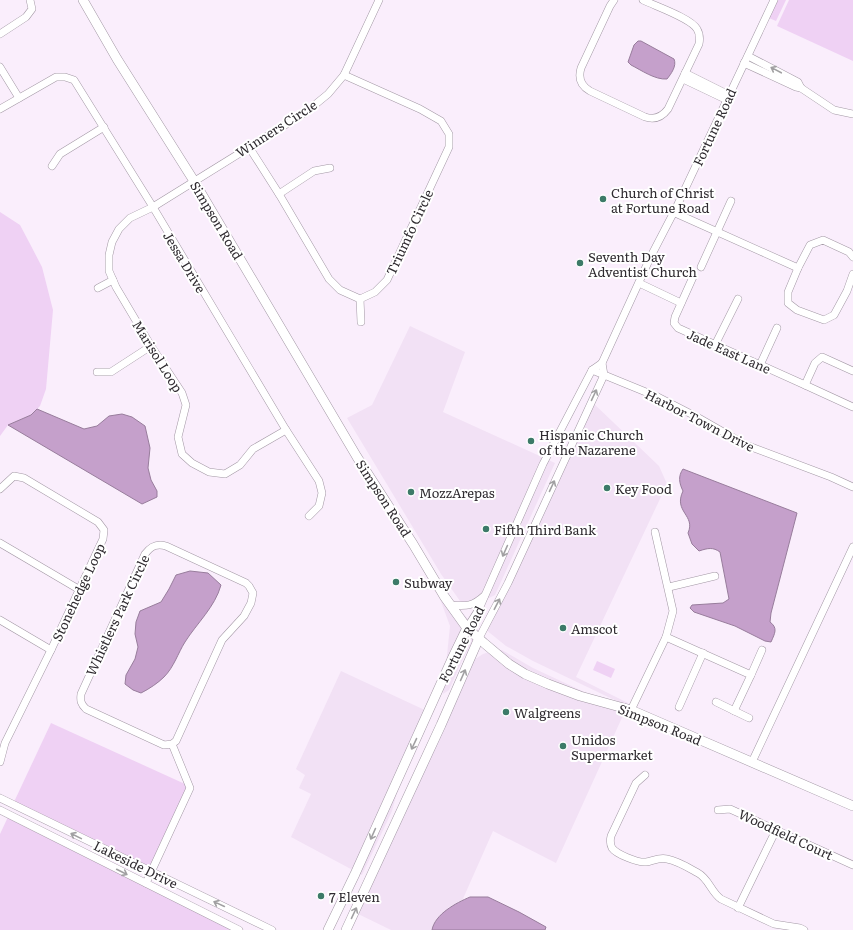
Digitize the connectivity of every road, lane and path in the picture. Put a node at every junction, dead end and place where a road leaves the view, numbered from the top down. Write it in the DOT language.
graph roads {
  1 [pos="30,0"];
  2 [pos="83,0"];
  3 [pos="379,0"];
  4 [pos="614,0"];
  5 [pos="643,0"];
  6 [pos="774,0"];
  7 [pos="0,34"];
  8 [pos="748,56"];
  9 [pos="744,63"];
  10 [pos="0,67"];
  11 [pos="344,75"];
  12 [pos="684,76"];
  13 [pos="801,88"];
  14 [pos="728,97"];
  15 [pos="19,98"];
  16 [pos="0,109"];
  17 [pos="853,114"];
  18 [pos="104,127"];
  19 [pos="248,147"];
  20 [pos="52,166"];
  21 [pos="330,168"];
  22 [pos="194,181"];
  23 [pos="278,194"];
  24 [pos="731,201"];
  25 [pos="153,207"];
  26 [pos="673,212"];
  27 [pos="717,232"];
  28 [pos="853,257"];
  29 [pos="701,267"];
  30 [pos="798,268"];
  31 [pos="853,274"];
  32 [pos="693,277"];
  33 [pos="113,280"];
  34 [pos="638,283"];
  35 [pos="98,288"];
  36 [pos="850,293"];
  37 [pos="360,299"];
  38 [pos="738,299"];
  39 [pos="682,303"];
  40 [pos="361,322"];
  41 [pos="777,328"];
  42 [pos="716,345"];
  43 [pos="152,346"];
  44 [pos="602,363"];
  45 [pos="760,365"];
  46 [pos="592,370"];
  47 [pos="853,371"];
  48 [pos="96,372"];
  49 [pos="604,375"];
  50 [pos="805,385"];
  51 [pos="853,407"];
  52 [pos="286,430"];
  53 [pos="853,487"];
  54 [pos="0,489"];
  55 [pos="309,516"];
  56 [pos="655,532"];
  57 [pos="0,543"];
  58 [pos="853,547"];
  59 [pos="715,576"];
  60 [pos="669,587"];
  61 [pos="80,590"];
  62 [pos="485,595"];
  63 [pos="450,605"];
  64 [pos="0,620"];
  65 [pos="467,628"];
  66 [pos="666,637"];
  67 [pos="479,638"];
  68 [pos="51,650"];
  69 [pos="762,650"];
  70 [pos="703,653"];
  71 [pos="751,675"];
  72 [pos="716,702"];
  73 [pos="679,707"];
  74 [pos="631,710"];
  75 [pos="734,711"];
  76 [pos="749,718"];
  77 [pos="2,744"];
  78 [pos="172,744"];
  79 [pos="0,762"];
  80 [pos="752,762"];
  81 [pos="645,775"];
  82 [pos="0,798"];
  83 [pos="853,806"];
  84 [pos="0,810"];
  85 [pos="718,810"];
  86 [pos="776,830"];
  87 [pos="853,865"];
  88 [pos="152,872"];
  89 [pos="146,884"];
  90 [pos="738,908"];
  91 [pos="239,930"];
  92 [pos="272,930"];
  93 [pos="328,930"];
  94 [pos="346,930"];
  95 [pos="804,930"];
  1 -- 7 [label="street"];
  2 -- 22 [label="main road, Simpson Road"];
  3 -- 11 [label="street, Winners Circle"];
  4 -- 12 [label="street"];
  5 -- 12 [label="street"];
  6 -- 8 [label="street, Fortune Road"];
  8 -- 9 [label="street, Fortune Road"];
  13 -- 8 [label="street, one-way"];
  9 -- 13 [label="street"];
  9 -- 14 [label="street, Fortune Road"];
  10 -- 15 [label="street"];
  11 -- 19 [label="street, Winners Circle"];
  11 -- 37 [label="street, Triumfo Circle"];
  12 -- 14 [label="street"];
  13 -- 17 [label="street"];
  14 -- 26 [label="street, Fortune Road"];
  15 -- 16 [label="street, Jessa Drive"];
  15 -- 18 [label="street, Jessa Drive"];
  18 -- 20 [label="street"];
  18 -- 25 [label="street, Jessa Drive"];
  19 -- 22 [label="street, Winners Circle"];
  19 -- 23 [label="street"];
  21 -- 23 [label="street"];
  22 -- 25 [label="street, Marisol Loop"];
  22 -- 63 [label="main road, Simpson Road"];
  23 -- 37 [label="street"];
  24 -- 27 [label="street"];
  25 -- 33 [label="street, Marisol Loop"];
  25 -- 52 [label="street, Jessa Drive"];
  26 -- 27 [label="street"];
  26 -- 34 [label="street, Fortune Road"];
  27 -- 29 [label="street"];
  27 -- 30 [label="street"];
  28 -- 30 [label="street"];
  30 -- 36 [label="street"];
  31 -- 36 [label="street"];
  32 -- 39 [label="street, Jade East Lane"];
  33 -- 35 [label="street"];
  33 -- 43 [label="street, Marisol Loop"];
  34 -- 39 [label="street"];
  34 -- 44 [label="street, Fortune Road"];
  37 -- 40 [label="street"];
  38 -- 42 [label="street"];
  39 -- 42 [label="street, Jade East Lane"];
  41 -- 45 [label="street"];
  42 -- 45 [label="street, Jade East Lane"];
  43 -- 48 [label="street"];
  43 -- 52 [label="street, Marisol Loop"];
  44 -- 46 [label="street, Fortune Road"];
  44 -- 49 [label="street"];
  45 -- 50 [label="street, Jade East Lane"];
  46 -- 49 [label="street, Harbor Town Drive"];
  46 -- 62 [label="street, Fortune Road, one-way"];
  47 -- 50 [label="street"];
  49 -- 53 [label="street, Harbor Town Drive"];
  67 -- 49 [label="street, Fortune Road, one-way"];
  50 -- 51 [label="street, Jade East Lane"];
  52 -- 55 [label="street, Jessa Drive"];
  54 -- 61 [label="street, Stonehedge Loop"];
  56 -- 60 [label="street"];
  57 -- 61 [label="street"];
  58 -- 80 [label="street"];
  59 -- 60 [label="street"];
  60 -- 66 [label="street"];
  61 -- 68 [label="street, Stonehedge Loop"];
  62 -- 63 [label="street"];
  62 -- 65 [label="street, Fortune Road"];
  63 -- 65 [label="main road, Simpson Road"];
  64 -- 68 [label="street"];
  65 -- 67 [label="main road, Simpson Road"];
  65 -- 93 [label="main road, Fortune Road, one-way"];
  66 -- 70 [label="street"];
  66 -- 74 [label="street"];
  67 -- 74 [label="main road, Simpson Road"];
  94 -- 67 [label="main road, Fortune Road, one-way"];
  68 -- 77 [label="street, Stonehedge Loop"];
  69 -- 71 [label="street"];
  70 -- 71 [label="street"];
  70 -- 73 [label="street"];
  71 -- 75 [label="street"];
  72 -- 75 [label="street"];
  74 -- 80 [label="main road, Simpson Road"];
  75 -- 76 [label="street"];
  77 -- 79 [label="street, Stonehedge Loop"];
  78 -- 78 [label="street, Whistlers Park Circle"];
  78 -- 88 [label="street"];
  80 -- 83 [label="main road, Simpson Road"];
  81 -- 90 [label="street"];
  88 -- 82 [label="street, Lakeside Drive, one-way"];
  84 -- 89 [label="street, Lakeside Drive, one-way"];
  85 -- 86 [label="street, Woodfield Court"];
  86 -- 87 [label="street, Woodfield Court"];
  86 -- 90 [label="street"];
  88 -- 89 [label="street"];
  92 -- 88 [label="street, Lakeside Drive, one-way"];
  89 -- 91 [label="street, Lakeside Drive"];
  90 -- 95 [label="street"];
}
